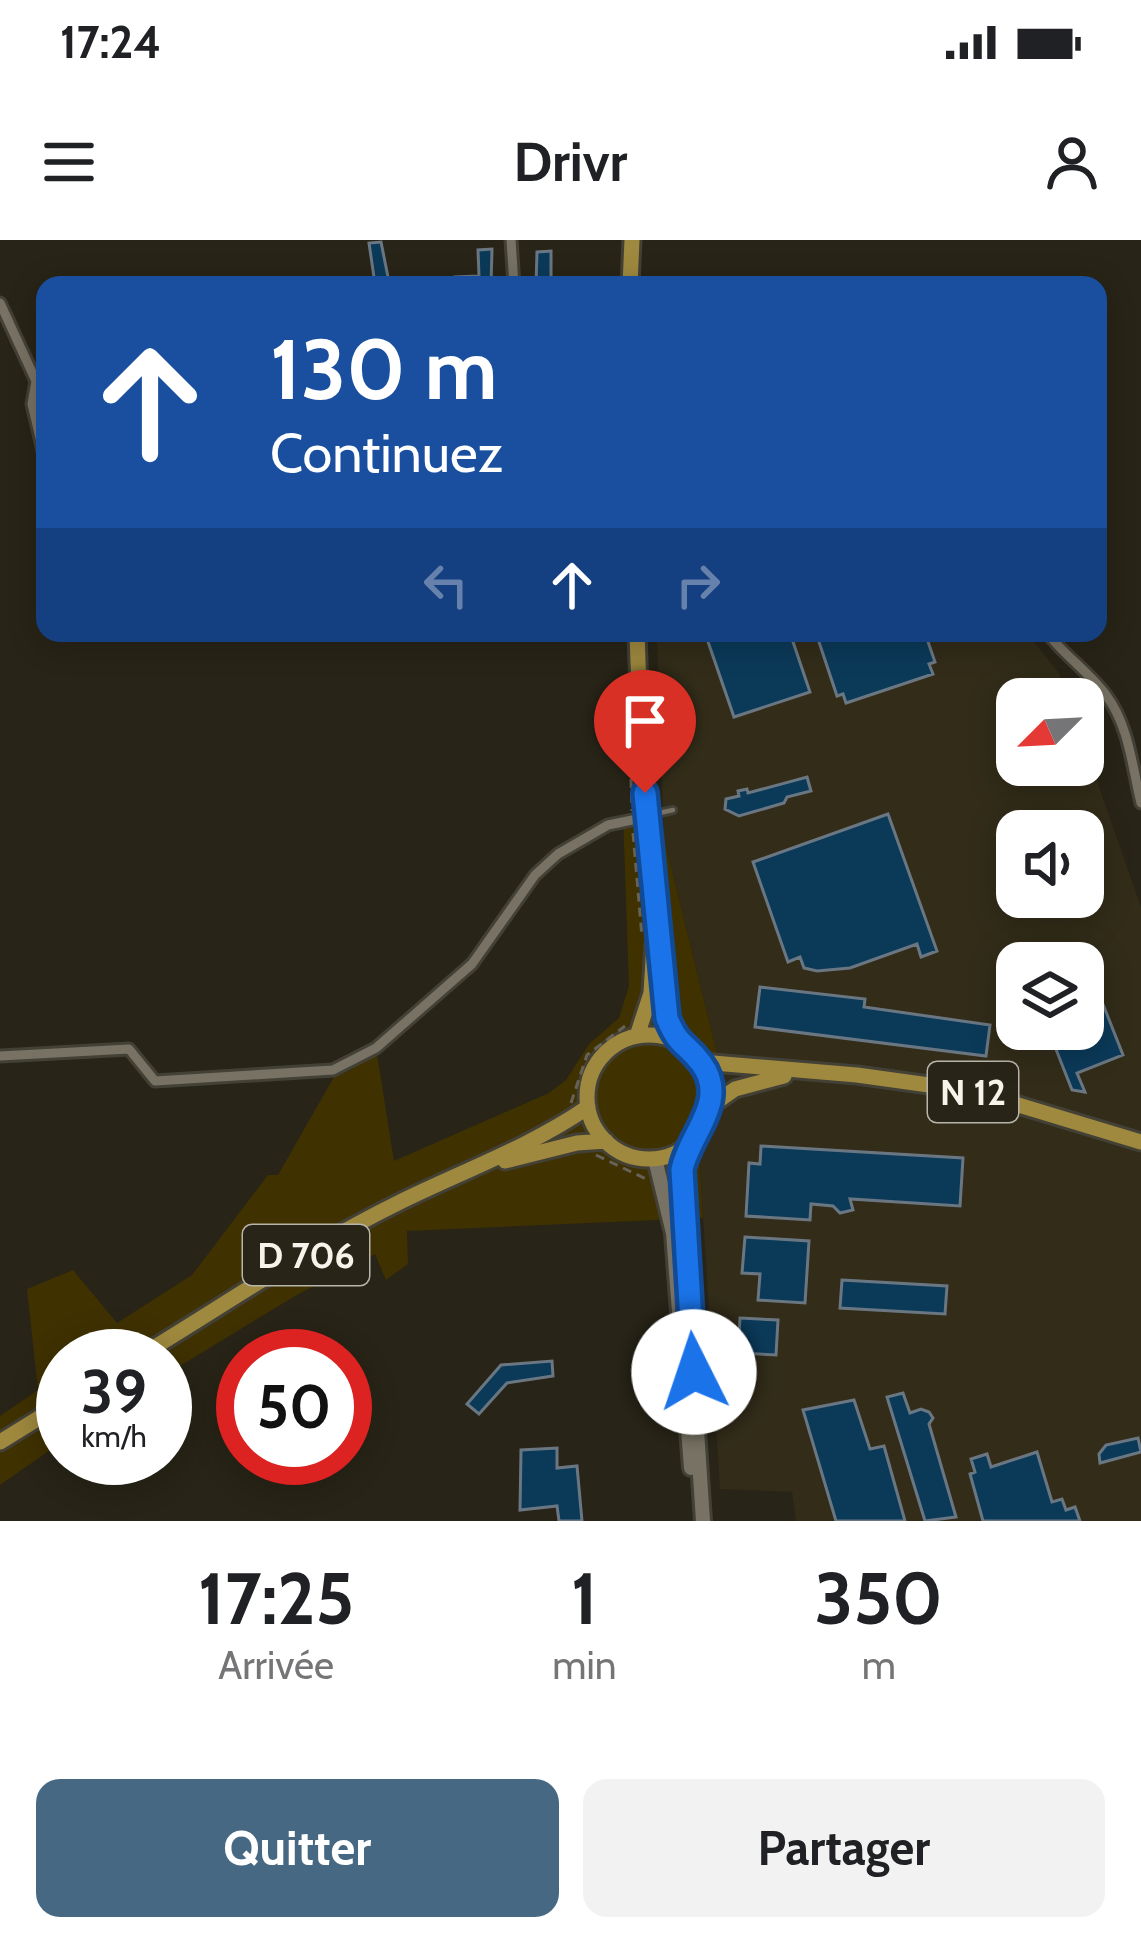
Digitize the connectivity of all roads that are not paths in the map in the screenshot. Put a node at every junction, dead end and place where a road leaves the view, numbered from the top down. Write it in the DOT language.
graph roads {
  1 [pos="512,240"];
  2 [pos="632,240"];
  3 [pos="514,276"];
  4 [pos="630,276"];
  5 [pos="0,303"];
  6 [pos="36,371"];
  7 [pos="637,642"];
  8 [pos="1054,642"];
  9 [pos="1141,729"];
  10 [pos="1126,734"];
  11 [pos="1141,803"];
  12 [pos="673,810"];
  13 [pos="640,819"];
  14 [pos="653,875"];
  15 [pos="633,1029"];
  16 [pos="676,1041"];
  17 [pos="0,1056"];
  18 [pos="700,1062"];
  19 [pos="799,1072"];
  20 [pos="710,1106"];
  21 [pos="588,1107"];
  22 [pos="606,1142"];
  23 [pos="1141,1142"];
  24 [pos="686,1147"];
  25 [pos="655,1159"];
  26 [pos="479,1167"];
  27 [pos="185,1329"];
  28 [pos="36,1420"];
  29 [pos="0,1442"];
  30 [pos="699,1521"];
  1 -- 3 [label="street"];
  2 -- 4 [label="main road"];
  5 -- 6 [label="street"];
  7 -- 13 [label="main road"];
  8 -- 10 [label="street"];
  9 -- 10 [label="street"];
  10 -- 11 [label="street"];
  12 -- 13 [label="lane"];
  13 -- 14 [label="main road"];
  13 -- 17 [label="street"];
  14 -- 15 [label="main road"];
  14 -- 16 [label="main road"];
  15 -- 16 [label="main road"];
  15 -- 21 [label="main road"];
  16 -- 18 [label="main road"];
  18 -- 19 [label="main road, N 12"];
  18 -- 20 [label="main road"];
  19 -- 20 [label="main road, N 12"];
  19 -- 23 [label="main road, N 12"];
  20 -- 24 [label="main road"];
  21 -- 22 [label="main road"];
  21 -- 26 [label="main road, D 706"];
  22 -- 25 [label="main road"];
  22 -- 26 [label="main road, D 706"];
  24 -- 25 [label="main road"];
  24 -- 30 [label="main road"];
  25 -- 30 [label="main road"];
  26 -- 27 [label="main road, D 706"];
  28 -- 29 [label="main road"];
}
